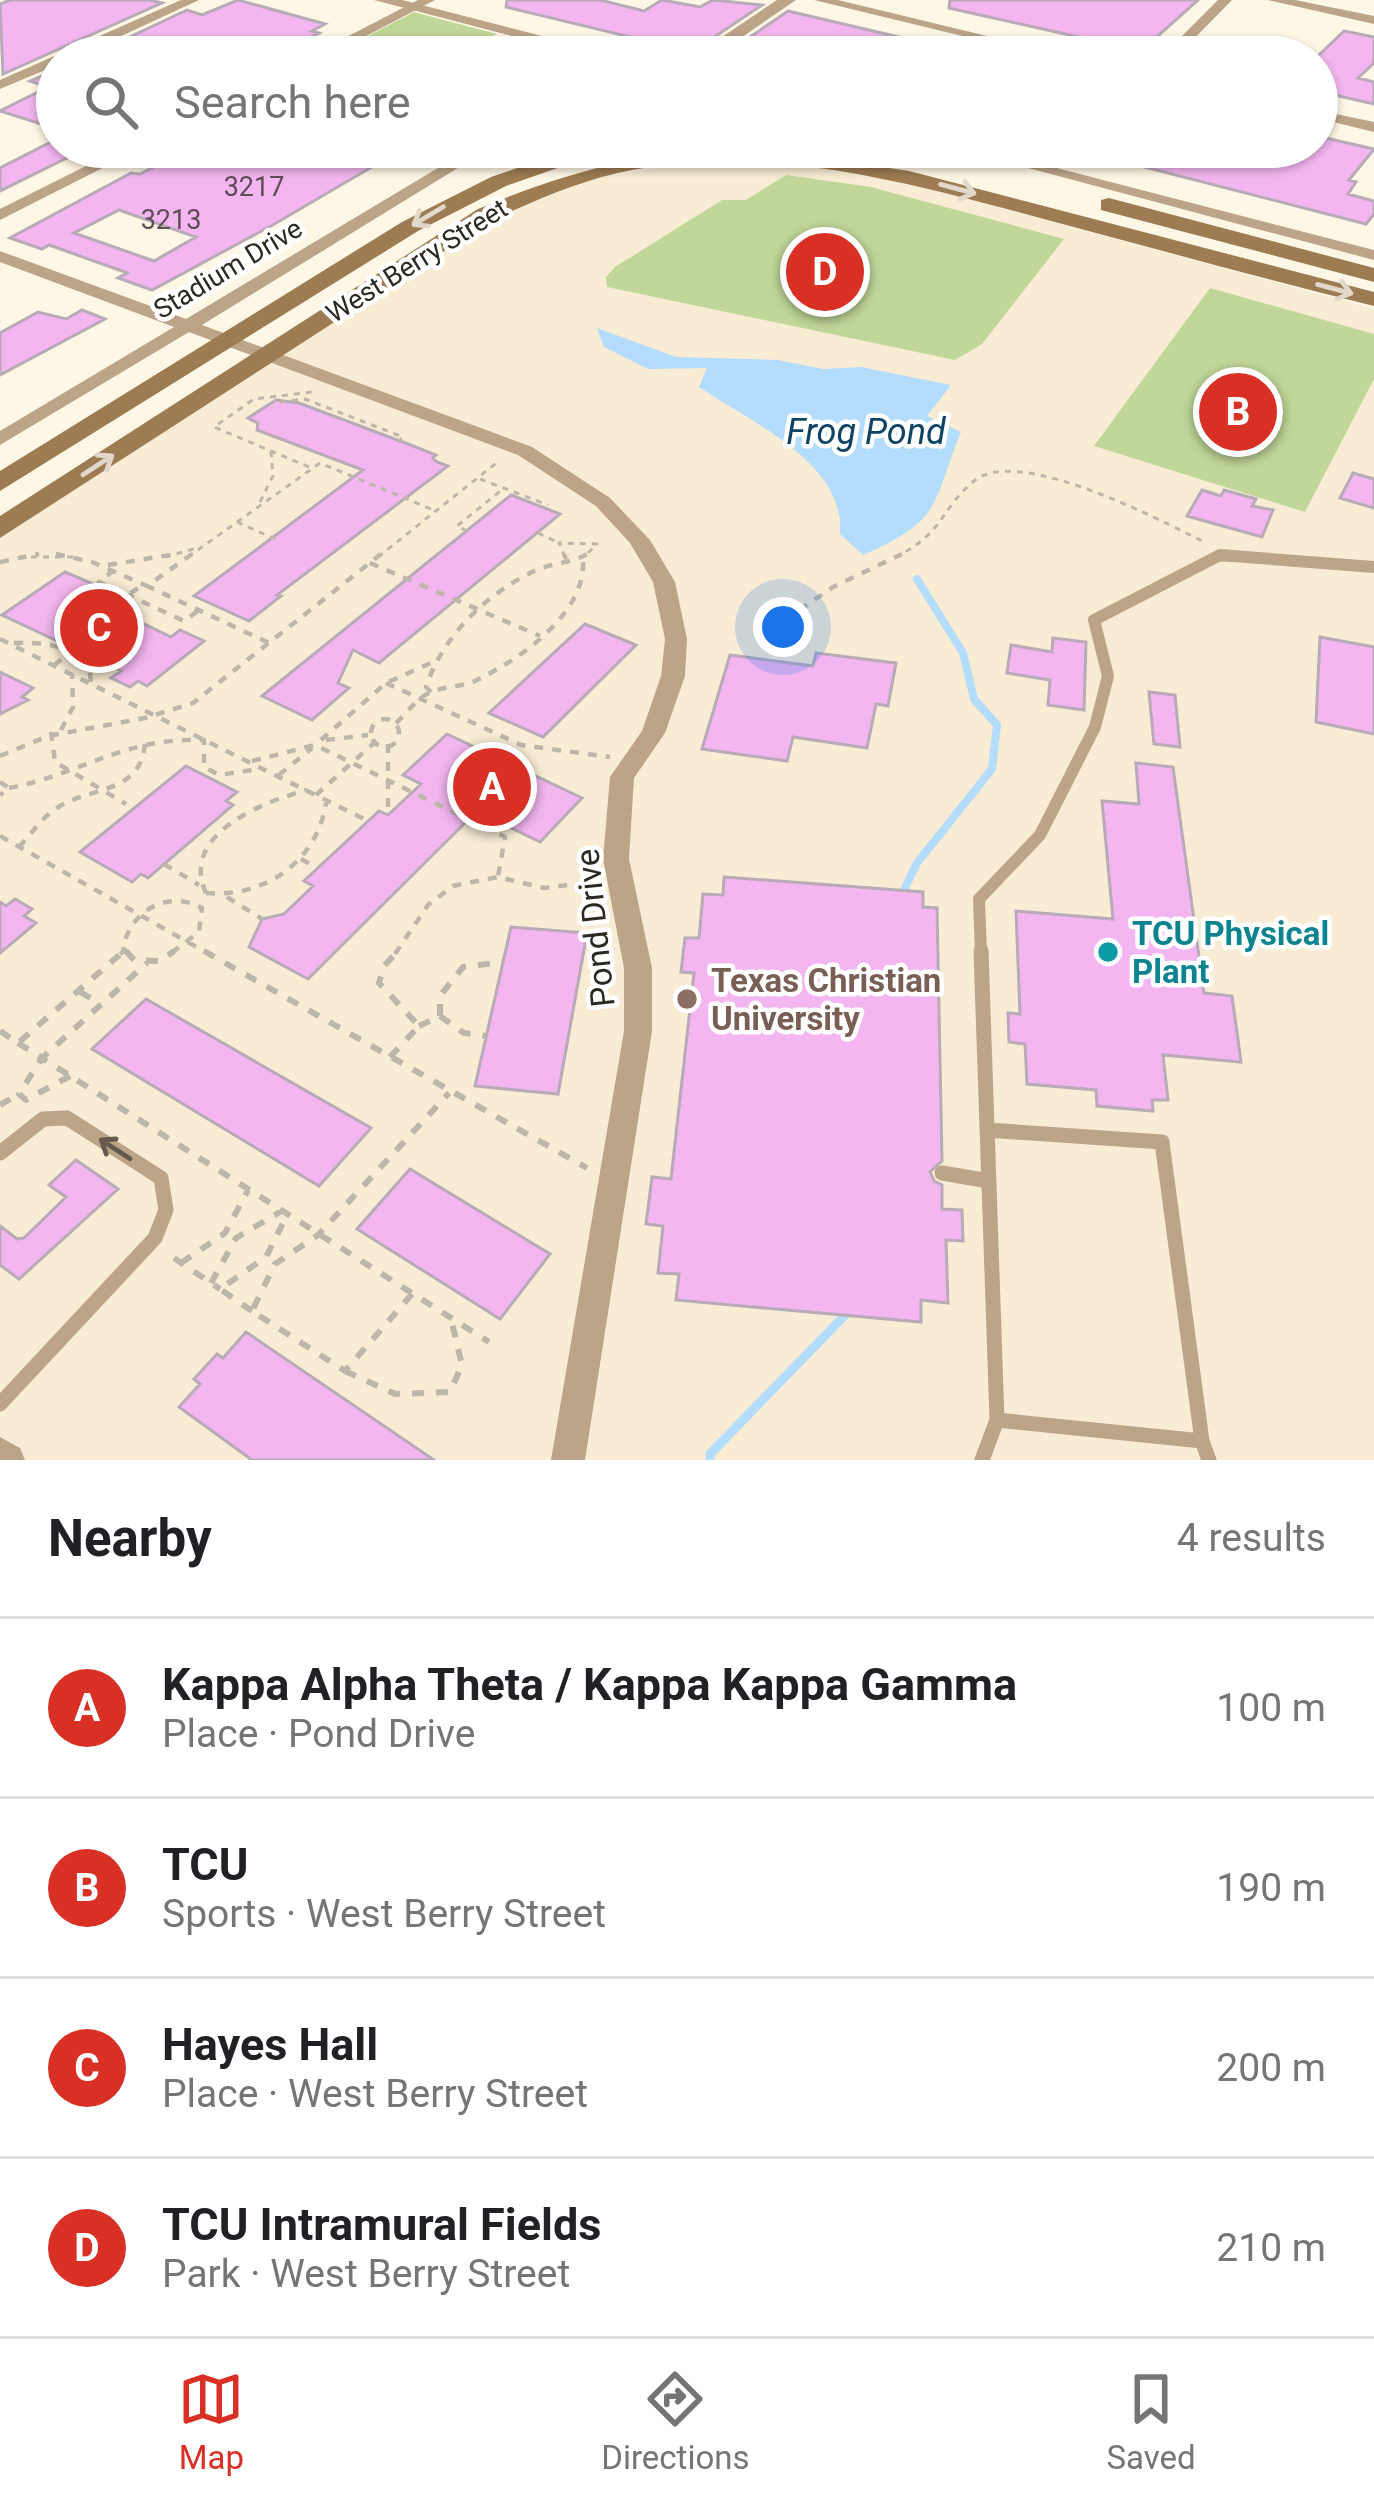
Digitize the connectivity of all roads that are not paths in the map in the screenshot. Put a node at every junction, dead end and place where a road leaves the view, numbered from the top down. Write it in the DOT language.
graph roads {
  1 [pos="192,0"];
  2 [pos="382,0"];
  3 [pos="788,0"];
  4 [pos="821,0"];
  5 [pos="1225,0"];
  6 [pos="1275,0"];
  7 [pos="422,3"];
  8 [pos="1374,20"];
  9 [pos="111,36"];
  10 [pos="357,36"];
  11 [pos="539,36"];
  12 [pos="733,36"];
  13 [pos="976,36"];
  14 [pos="1189,36"];
  15 [pos="36,69"];
  16 [pos="0,86"];
  17 [pos="1338,119"];
  18 [pos="1374,127"];
  19 [pos="94,168"];
  20 [pos="449,168"];
  21 [pos="531,168"];
  22 [pos="609,168"];
  23 [pos="877,168"];
  24 [pos="963,168"];
  25 [pos="1039,168"];
  26 [pos="0,215"];
  27 [pos="1374,254"];
  28 [pos="0,256"];
  29 [pos="1374,274"];
  30 [pos="1374,299"];
  31 [pos="188,326"];
  32 [pos="223,340"];
  33 [pos="266,355"];
  34 [pos="0,439"];
  35 [pos="0,483"];
  36 [pos="0,530"];
  37 [pos="1374,567"];
  38 [pos="987,1130"];
  39 [pos="0,1154"];
  40 [pos="942,1173"];
  41 [pos="989,1181"];
  42 [pos="0,1404"];
  43 [pos="997,1420"];
  44 [pos="1202,1441"];
  45 [pos="0,1454"];
  46 [pos="8,1460"];
  47 [pos="568,1460"];
  48 [pos="982,1460"];
  49 [pos="1209,1460"];
  1 -- 9 [label="street"];
  2 -- 7 [label="street"];
  3 -- 12 [label="street"];
  4 -- 13 [label="street"];
  5 -- 14 [label="street"];
  6 -- 8 [label="street"];
  7 -- 10 [label="street"];
  7 -- 11 [label="street"];
  15 -- 16 [label="street"];
  17 -- 18 [label="street"];
  19 -- 26 [label="street"];
  20 -- 31 [label="street, Stadium Drive"];
  21 -- 32 [label="main road, West Berry Street, one-way"];
  22 -- 33 [label="main road, West Berry Street"];
  23 -- 30 [label="main road, West Berry Street, one-way"];
  24 -- 29 [label="main road"];
  25 -- 27 [label="street"];
  28 -- 31 [label="street, Pond Drive"];
  31 -- 32 [label="street, Pond Drive"];
  31 -- 34 [label="street, Stadium Drive"];
  32 -- 33 [label="street, Pond Drive"];
  32 -- 35 [label="main road, West Berry Street"];
  36 -- 33 [label="main road, West Berry Street, one-way"];
  33 -- 47 [label="street, Pond Drive"];
  37 -- 38 [label="lane"];
  38 -- 41 [label="lane"];
  38 -- 44 [label="lane"];
  42 -- 39 [label="lane, one-way"];
  40 -- 41 [label="lane"];
  41 -- 43 [label="lane"];
  43 -- 44 [label="lane"];
  43 -- 48 [label="lane"];
  44 -- 49 [label="lane"];
  45 -- 46 [label="street"];
}
